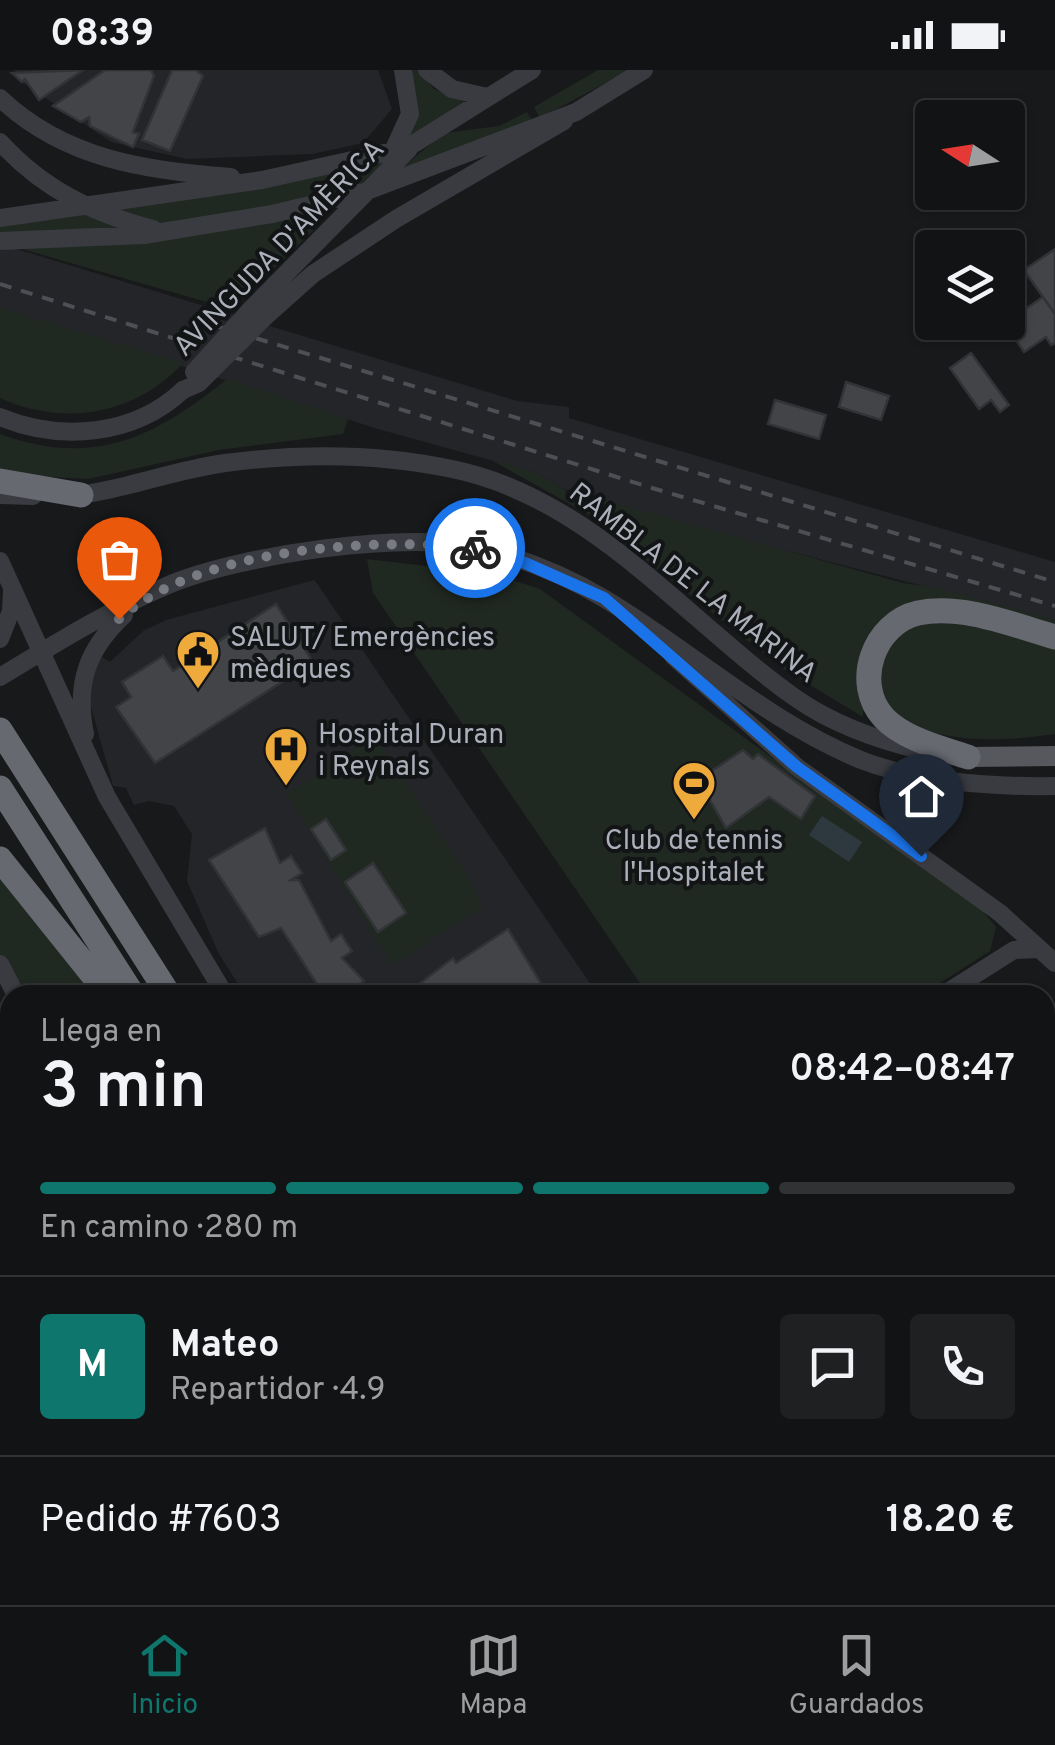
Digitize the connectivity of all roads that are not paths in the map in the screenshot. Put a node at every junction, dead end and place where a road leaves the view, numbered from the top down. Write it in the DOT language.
graph roads {
  1 [pos="403,70"];
  2 [pos="427,70"];
  3 [pos="532,70"];
  4 [pos="644,70"];
  5 [pos="488,97"];
  6 [pos="0,98"];
  7 [pos="576,112"];
  8 [pos="0,142"];
  9 [pos="415,144"];
  10 [pos="392,151"];
  11 [pos="262,180"];
  12 [pos="364,192"];
  13 [pos="320,202"];
  14 [pos="82,206"];
  15 [pos="0,218"];
  16 [pos="332,226"];
  17 [pos="172,231"];
  18 [pos="0,241"];
  19 [pos="259,312"];
  20 [pos="0,416"];
  21 [pos="0,480"];
  22 [pos="0,495"];
  23 [pos="81,495"];
  24 [pos="0,561"];
  25 [pos="12,590"];
  26 [pos="604,598"];
  27 [pos="139,601"];
  28 [pos="1055,637"];
  29 [pos="0,639"];
  30 [pos="42,652"];
  31 [pos="0,677"];
  32 [pos="0,730"];
  33 [pos="1055,756"];
  34 [pos="968,757"];
  35 [pos="92,764"];
  36 [pos="1055,786"];
  37 [pos="0,788"];
  38 [pos="0,858"];
  39 [pos="70,898"];
  40 [pos="1000,913"];
  41 [pos="1038,949"];
  42 [pos="998,960"];
  43 [pos="1055,963"];
  44 [pos="102,985"];
  45 [pos="104,985"];
  46 [pos="127,985"];
  47 [pos="164,985"];
  48 [pos="219,985"];
  49 [pos="959,985"];
  1 -- 10 [label="street"];
  2 -- 5 [label="street"];
  3 -- 5 [label="street"];
  4 -- 7 [label="street"];
  5 -- 9 [label="street"];
  6 -- 11 [label="street"];
  7 -- 12 [label="street"];
  7 -- 19 [label="street, AVINGUDA D'AMÈRICA"];
  8 -- 14 [label="street"];
  9 -- 10 [label="street"];
  9 -- 12 [label="street, AVINGUDA D'AMÈRICA"];
  10 -- 11 [label="street"];
  11 -- 14 [label="street"];
  12 -- 13 [label="street"];
  12 -- 16 [label="street, AVINGUDA D'AMÈRICA"];
  13 -- 16 [label="street"];
  13 -- 17 [label="street"];
  14 -- 15 [label="street"];
  14 -- 17 [label="street"];
  16 -- 19 [label="street, AVINGUDA D'AMÈRICA"];
  17 -- 18 [label="street"];
  19 -- 20 [label="street, AVINGUDA D'AMÈRICA, bridge"];
  21 -- 23 [label="highway"];
  22 -- 23 [label="street, RAMBLA DE LA MARINA"];
  23 -- 34 [label="street, RAMBLA DE LA MARINA"];
  24 -- 25 [label="street"];
  25 -- 29 [label="street"];
  25 -- 30 [label="street"];
  26 -- 27 [label="street, RAMBLA DE LA MARINA"];
  26 -- 36 [label="street, RAMBLA DE LA MARINA"];
  26 -- 40 [label="street"];
  27 -- 30 [label="street, RAMBLA DE LA MARINA"];
  27 -- 35 [label="street"];
  28 -- 34 [label="highway"];
  30 -- 31 [label="street, RAMBLA DE LA MARINA"];
  30 -- 35 [label="street"];
  32 -- 47 [label="highway"];
  33 -- 34 [label="main road, RAMBLA DE LA MARINA"];
  35 -- 48 [label="street"];
  37 -- 39 [label="highway"];
  38 -- 44 [label="highway"];
  39 -- 45 [label="highway"];
  39 -- 46 [label="highway"];
  40 -- 41 [label="street"];
  40 -- 42 [label="street"];
  41 -- 42 [label="street"];
  41 -- 43 [label="street"];
  42 -- 49 [label="street"];
}
